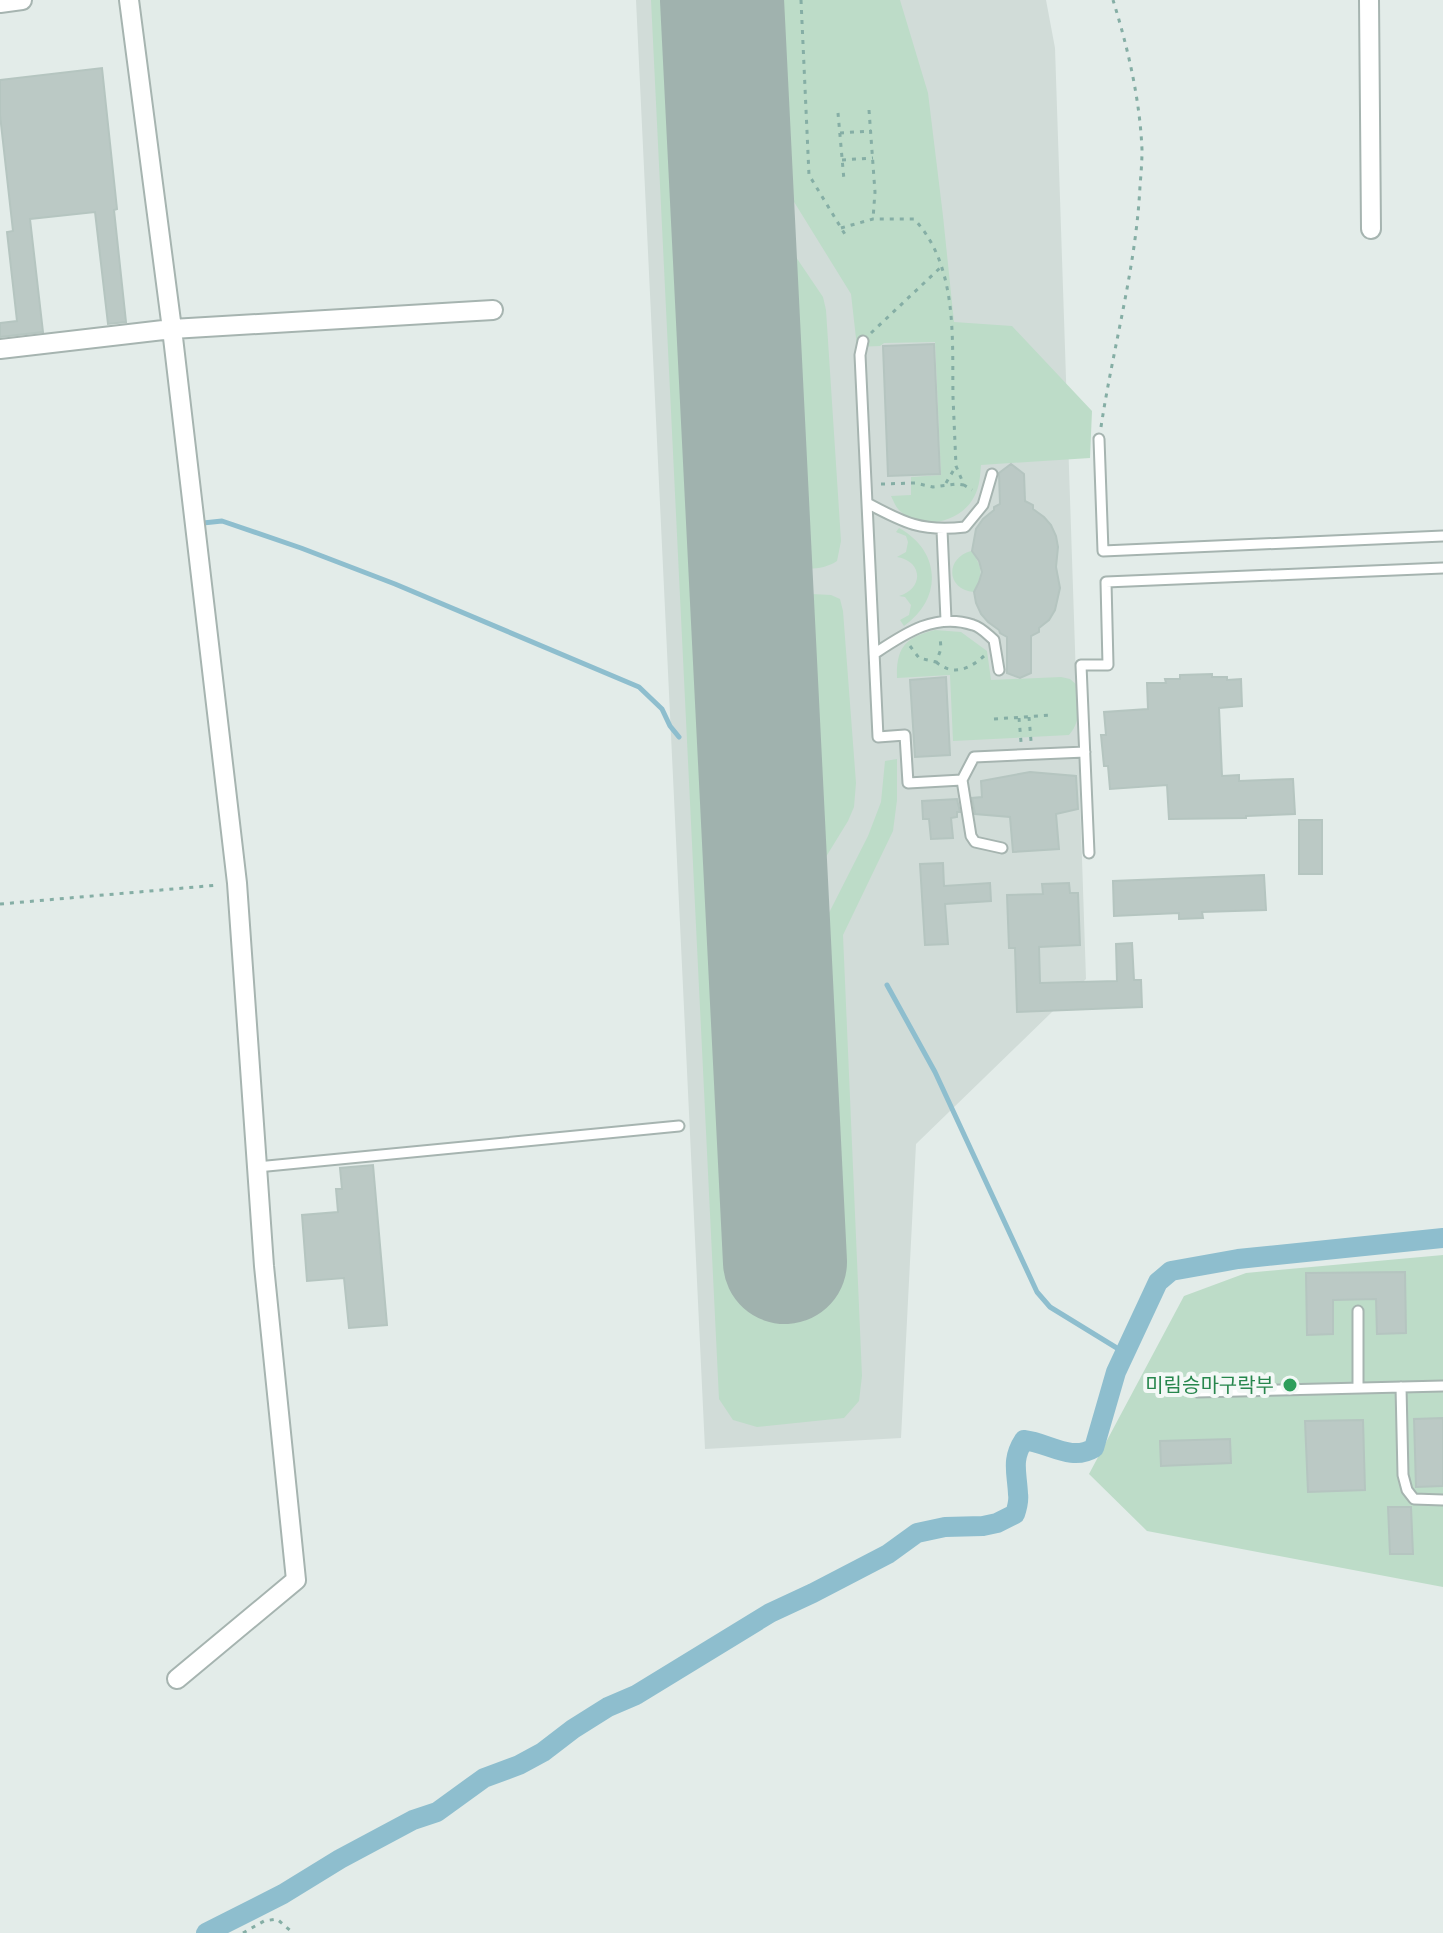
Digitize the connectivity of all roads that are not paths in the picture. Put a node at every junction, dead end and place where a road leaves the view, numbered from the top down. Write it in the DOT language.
graph roads {
  1 [pos="22,0"];
  2 [pos="129,0"];
  3 [pos="1369,0"];
  4 [pos="0,3"];
  5 [pos="1371,229"];
  6 [pos="493,310"];
  7 [pos="172,329"];
  8 [pos="863,341"];
  9 [pos="0,349"];
  10 [pos="1099,439"];
  11 [pos="992,474"];
  12 [pos="867,503"];
  13 [pos="942,530"];
  14 [pos="1443,536"];
  15 [pos="1443,568"];
  16 [pos="946,620"];
  17 [pos="874,654"];
  18 [pos="999,670"];
  19 [pos="1085,752"];
  20 [pos="962,780"];
  21 [pos="1002,848"];
  22 [pos="1089,853"];
  23 [pos="679,1126"];
  24 [pos="257,1167"];
  25 [pos="1358,1311"];
  26 [pos="1443,1386"];
  27 [pos="1401,1387"];
  28 [pos="1358,1388"];
  29 [pos="1197,1392"];
  30 [pos="1443,1500"];
  31 [pos="177,1679"];
  1 -- 4 [label="street"];
  2 -- 7 [label="street"];
  3 -- 5 [label="street"];
  6 -- 7 [label="street"];
  7 -- 9 [label="street"];
  7 -- 24 [label="street"];
  8 -- 12 [label="lane"];
  10 -- 14 [label="lane"];
  11 -- 13 [label="lane"];
  12 -- 13 [label="lane"];
  12 -- 17 [label="lane"];
  13 -- 16 [label="lane"];
  15 -- 19 [label="lane"];
  16 -- 17 [label="lane"];
  16 -- 18 [label="lane"];
  17 -- 20 [label="lane"];
  19 -- 20 [label="lane"];
  19 -- 22 [label="lane"];
  20 -- 21 [label="lane"];
  23 -- 24 [label="lane"];
  24 -- 31 [label="street"];
  25 -- 28 [label="lane"];
  26 -- 27 [label="lane"];
  27 -- 28 [label="lane"];
  27 -- 30 [label="lane"];
  28 -- 29 [label="lane"];
}
